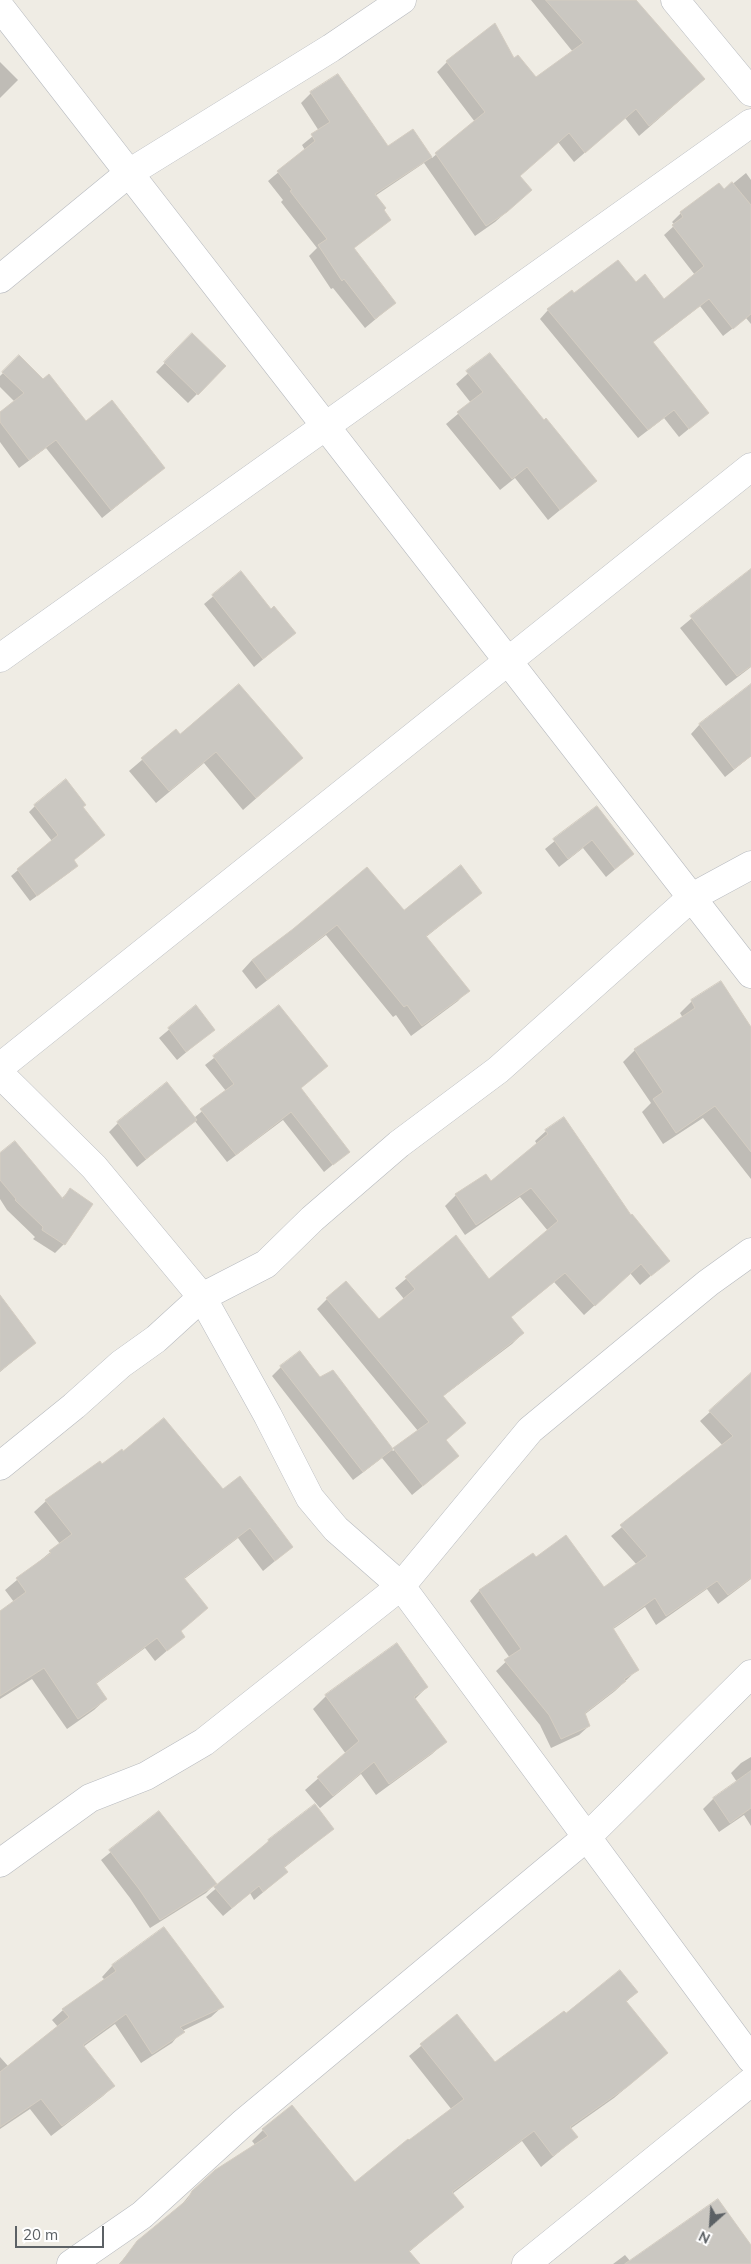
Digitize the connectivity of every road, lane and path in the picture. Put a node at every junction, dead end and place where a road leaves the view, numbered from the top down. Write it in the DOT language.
graph roads {
  1 [pos="402,0"];
  2 [pos="675,0"];
  3 [pos="0,7"];
  4 [pos="751,92"];
  5 [pos="751,123"];
  6 [pos="129,173"];
  7 [pos="0,279"];
  8 [pos="326,426"];
  9 [pos="751,467"];
  10 [pos="0,658"];
  11 [pos="509,662"];
  12 [pos="751,866"];
  13 [pos="692,897"];
  14 [pos="751,974"];
  15 [pos="0,1067"];
  16 [pos="0,1074"];
  17 [pos="751,1252"];
  18 [pos="202,1297"];
  19 [pos="0,1466"];
  20 [pos="401,1586"];
  21 [pos="751,1674"];
  22 [pos="588,1836"];
  23 [pos="0,1863"];
  24 [pos="751,2059"];
  25 [pos="751,2082"];
  26 [pos="71,2264"];
  27 [pos="526,2264"];
  1 -- 6 [label="street"];
  2 -- 4 [label="street"];
  3 -- 6 [label="street"];
  5 -- 8 [label="street"];
  6 -- 7 [label="street"];
  6 -- 8 [label="street"];
  8 -- 10 [label="street"];
  8 -- 11 [label="street"];
  9 -- 11 [label="street"];
  11 -- 13 [label="street"];
  11 -- 15 [label="street"];
  12 -- 13 [label="street"];
  13 -- 14 [label="street"];
  13 -- 18 [label="street"];
  16 -- 18 [label="street"];
  17 -- 20 [label="street"];
  18 -- 19 [label="street"];
  18 -- 20 [label="street"];
  20 -- 22 [label="street"];
  20 -- 23 [label="street"];
  21 -- 22 [label="street"];
  22 -- 24 [label="street"];
  22 -- 26 [label="street"];
  25 -- 27 [label="street"];
}
